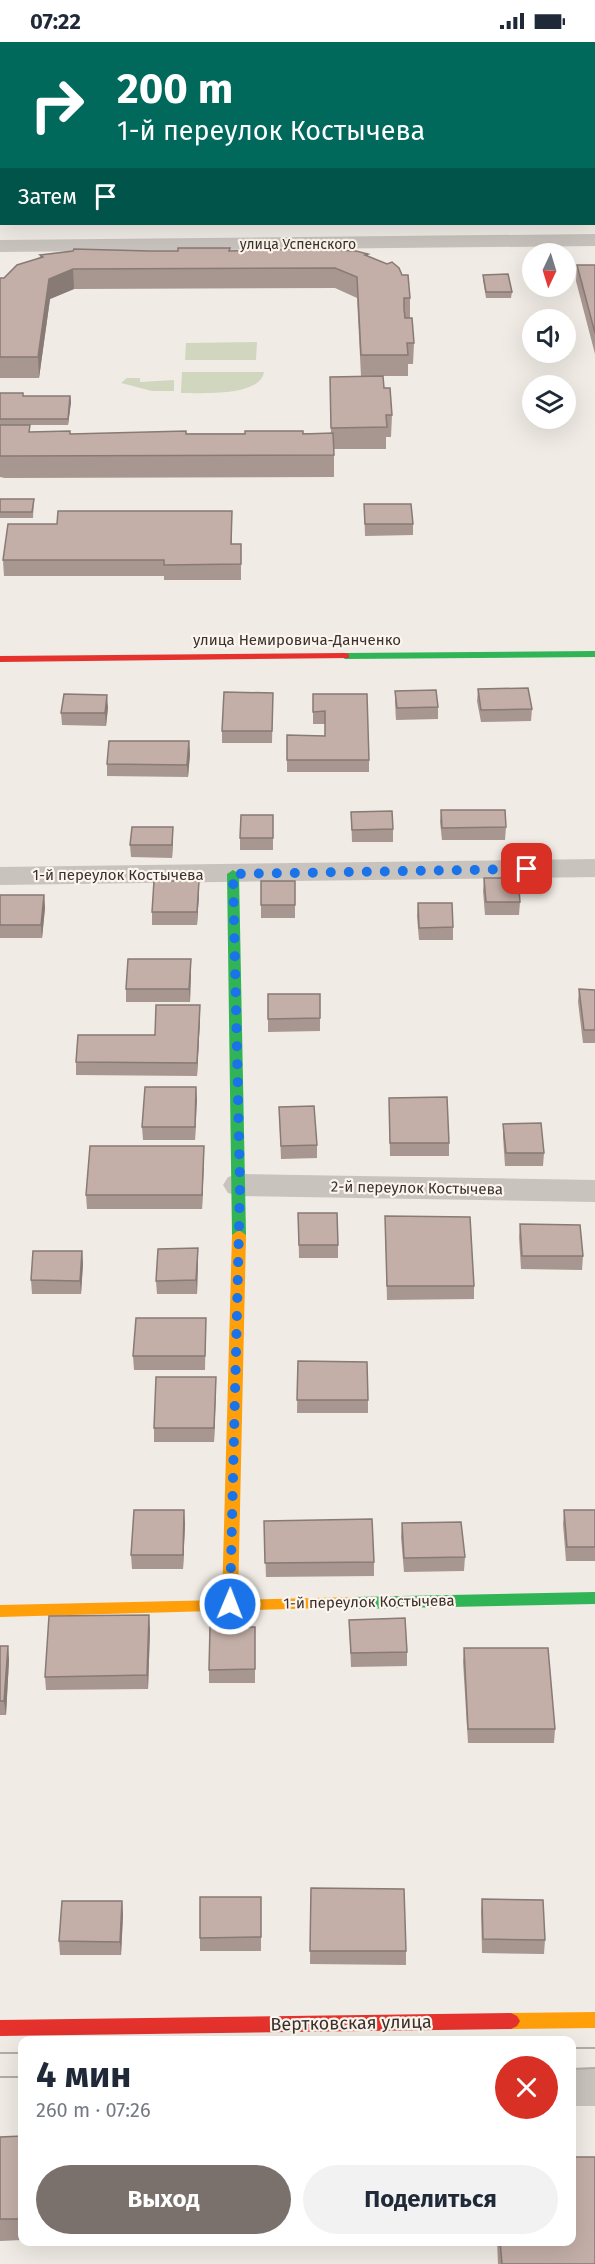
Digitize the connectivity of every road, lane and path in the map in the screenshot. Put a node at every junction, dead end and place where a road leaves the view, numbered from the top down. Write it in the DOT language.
graph roads {
  1 [pos="449,233"];
  2 [pos="208,234"];
  3 [pos="595,240"];
  4 [pos="0,246"];
  5 [pos="595,654"];
  6 [pos="0,659"];
  7 [pos="595,868"];
  8 [pos="233,874"];
  9 [pos="0,876"];
  10 [pos="240,1185"];
  11 [pos="595,1191"];
  12 [pos="595,1598"];
  13 [pos="230,1604"];
  14 [pos="0,1611"];
  15 [pos="595,2020"];
  16 [pos="0,2028"];
  17 [pos="595,2086"];
  18 [pos="576,2087"];
  1 -- 2 [label="street, улица Успенского"];
  1 -- 3 [label="street, улица Успенского"];
  2 -- 4 [label="street, улица Успенского"];
  5 -- 6 [label="street, улица Немировича-Данченко"];
  7 -- 8 [label="street, 1-й переулок Костычева"];
  8 -- 9 [label="street, 1-й переулок Костычева"];
  8 -- 10 [label="street"];
  10 -- 11 [label="street, 2-й переулок Костычева"];
  10 -- 13 [label="street"];
  12 -- 13 [label="street, 1-й переулок Костычева"];
  13 -- 14 [label="street, 1-й переулок Костычева"];
  15 -- 16 [label="street, Вертковская улица"];
  17 -- 18 [label="street"];
}
